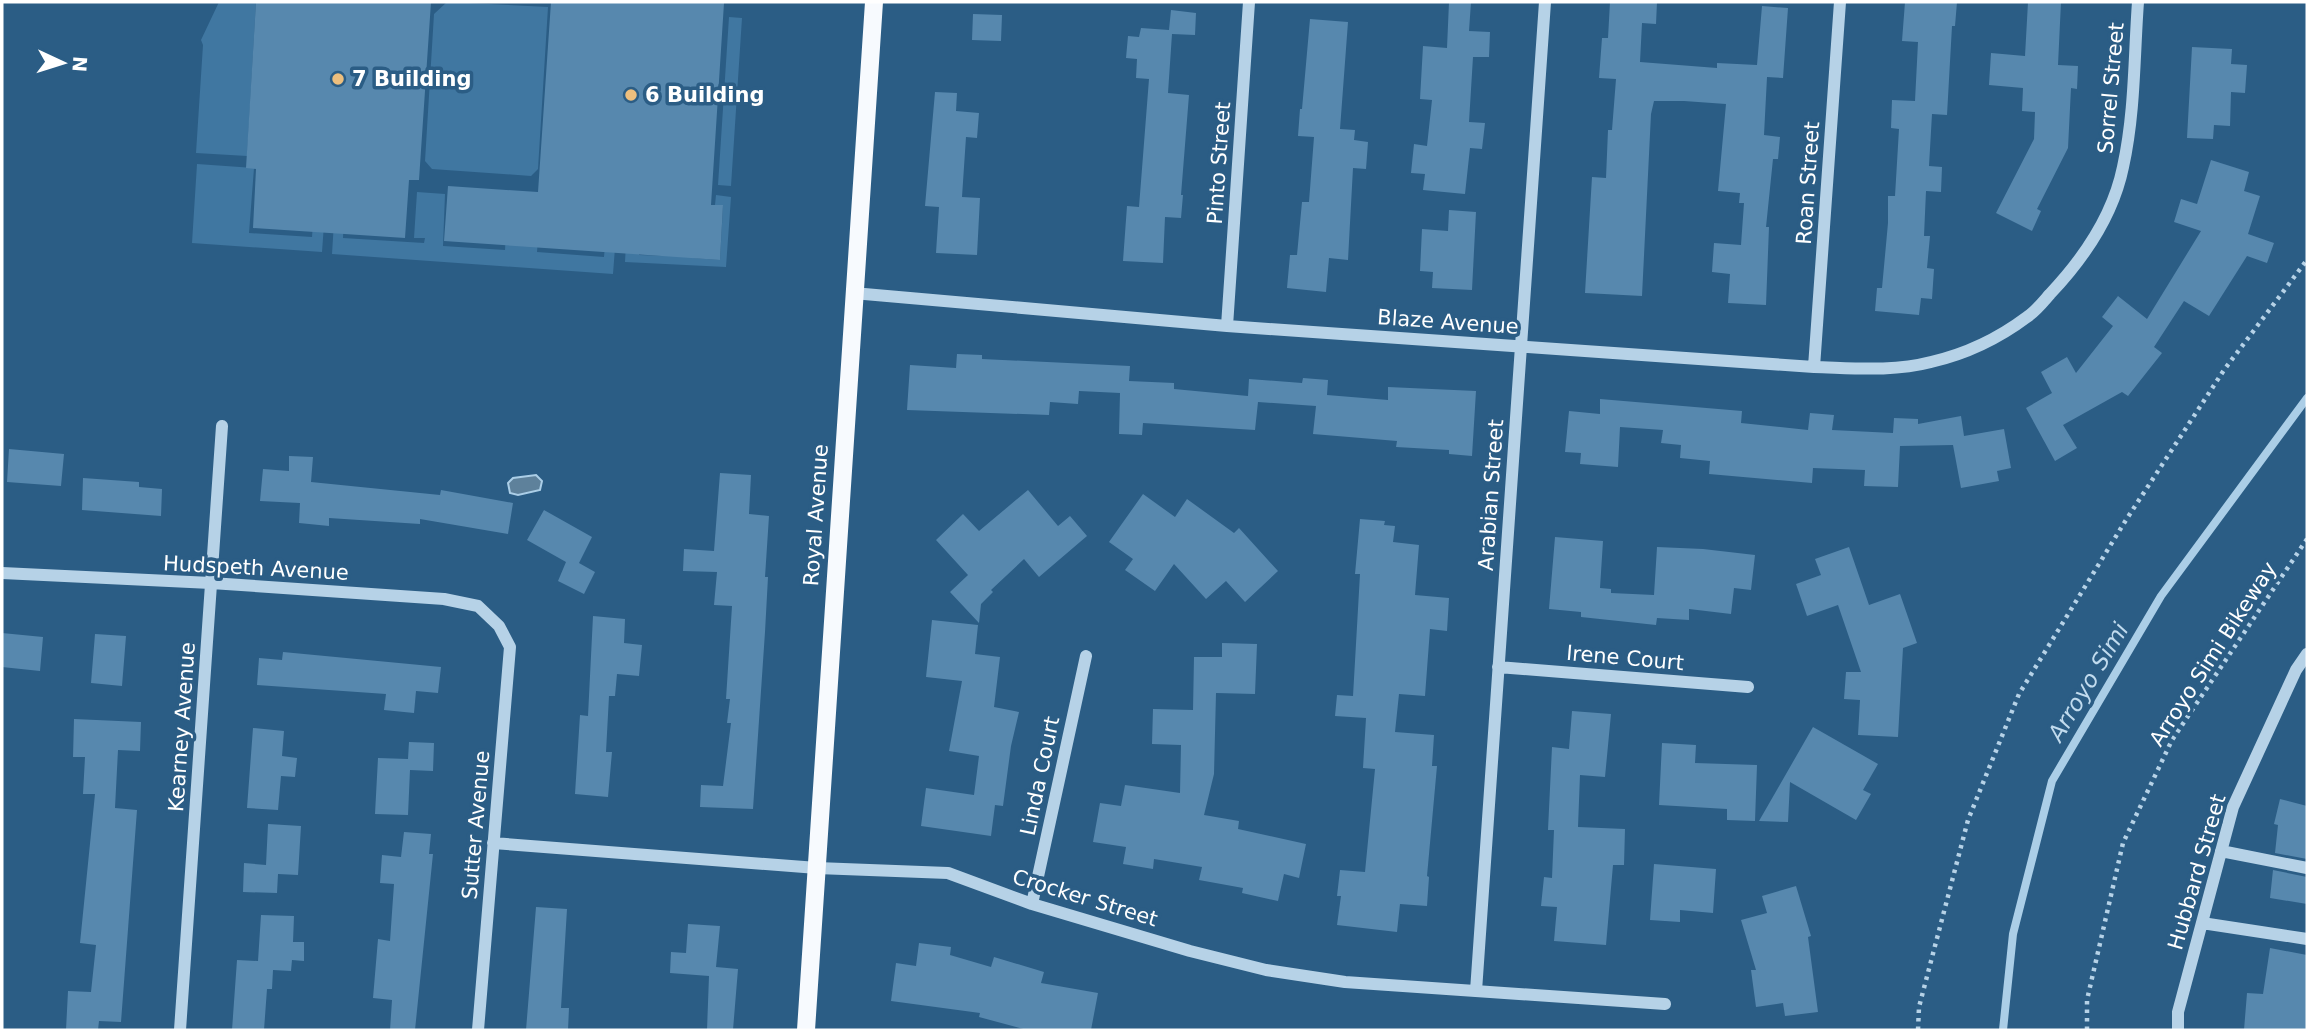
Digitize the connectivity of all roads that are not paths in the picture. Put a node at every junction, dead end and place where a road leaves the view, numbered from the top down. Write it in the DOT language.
graph roads {
  1 [pos="874,2"];
  2 [pos="1250,2"];
  3 [pos="1545,2"];
  4 [pos="1840,2"];
  5 [pos="2138,2"];
  6 [pos="853,293"];
  7 [pos="2030,315"];
  8 [pos="1227,326"];
  9 [pos="1521,346"];
  10 [pos="1814,366"];
  11 [pos="222,426"];
  12 [pos="2,573"];
  13 [pos="211,583"];
  14 [pos="499,626"];
  15 [pos="2307,654"];
  16 [pos="1086,656"];
  17 [pos="1498,667"];
  18 [pos="1748,687"];
  19 [pos="493,843"];
  20 [pos="2221,851"];
  21 [pos="817,868"];
  22 [pos="2307,868"];
  23 [pos="1032,904"];
  24 [pos="2202,923"];
  25 [pos="2307,939"];
  26 [pos="1476,991"];
  27 [pos="1665,1004"];
  28 [pos="180,1030"];
  29 [pos="478,1030"];
  30 [pos="806,1030"];
  31 [pos="2178,1030"];
  1 -- 6 [label="main road, Royal Avenue"];
  2 -- 8 [label="street, Pinto Street"];
  3 -- 9 [label="street, Arabian Street"];
  4 -- 10 [label="street, Roan Street"];
  5 -- 7 [label="street, Sorrel Street"];
  6 -- 8 [label="street, Blaze Avenue"];
  6 -- 21 [label="main road, Royal Avenue"];
  7 -- 10 [label="street, Blaze Avenue"];
  8 -- 9 [label="street, Blaze Avenue"];
  9 -- 10 [label="street, Blaze Avenue"];
  9 -- 17 [label="street, Arabian Street"];
  11 -- 13 [label="street, Kearney Avenue"];
  12 -- 13 [label="street, Hudspeth Avenue"];
  13 -- 14 [label="street, Hudspeth Avenue"];
  13 -- 28 [label="street, Kearney Avenue"];
  14 -- 19 [label="street, Sutter Avenue"];
  15 -- 20 [label="street, Hubbard Street"];
  16 -- 23 [label="street, Linda Court"];
  17 -- 18 [label="street, Irene Court"];
  17 -- 26 [label="street, Arabian Street"];
  19 -- 21 [label="street, Crocker Street"];
  19 -- 29 [label="street, Sutter Avenue"];
  20 -- 22 [label="street"];
  20 -- 24 [label="street, Hubbard Street"];
  21 -- 23 [label="street, Crocker Street"];
  21 -- 30 [label="main road, Royal Avenue"];
  23 -- 26 [label="street, Crocker Street"];
  24 -- 25 [label="street"];
  24 -- 31 [label="street, Hubbard Street"];
  26 -- 27 [label="street, Crocker Street"];
}
